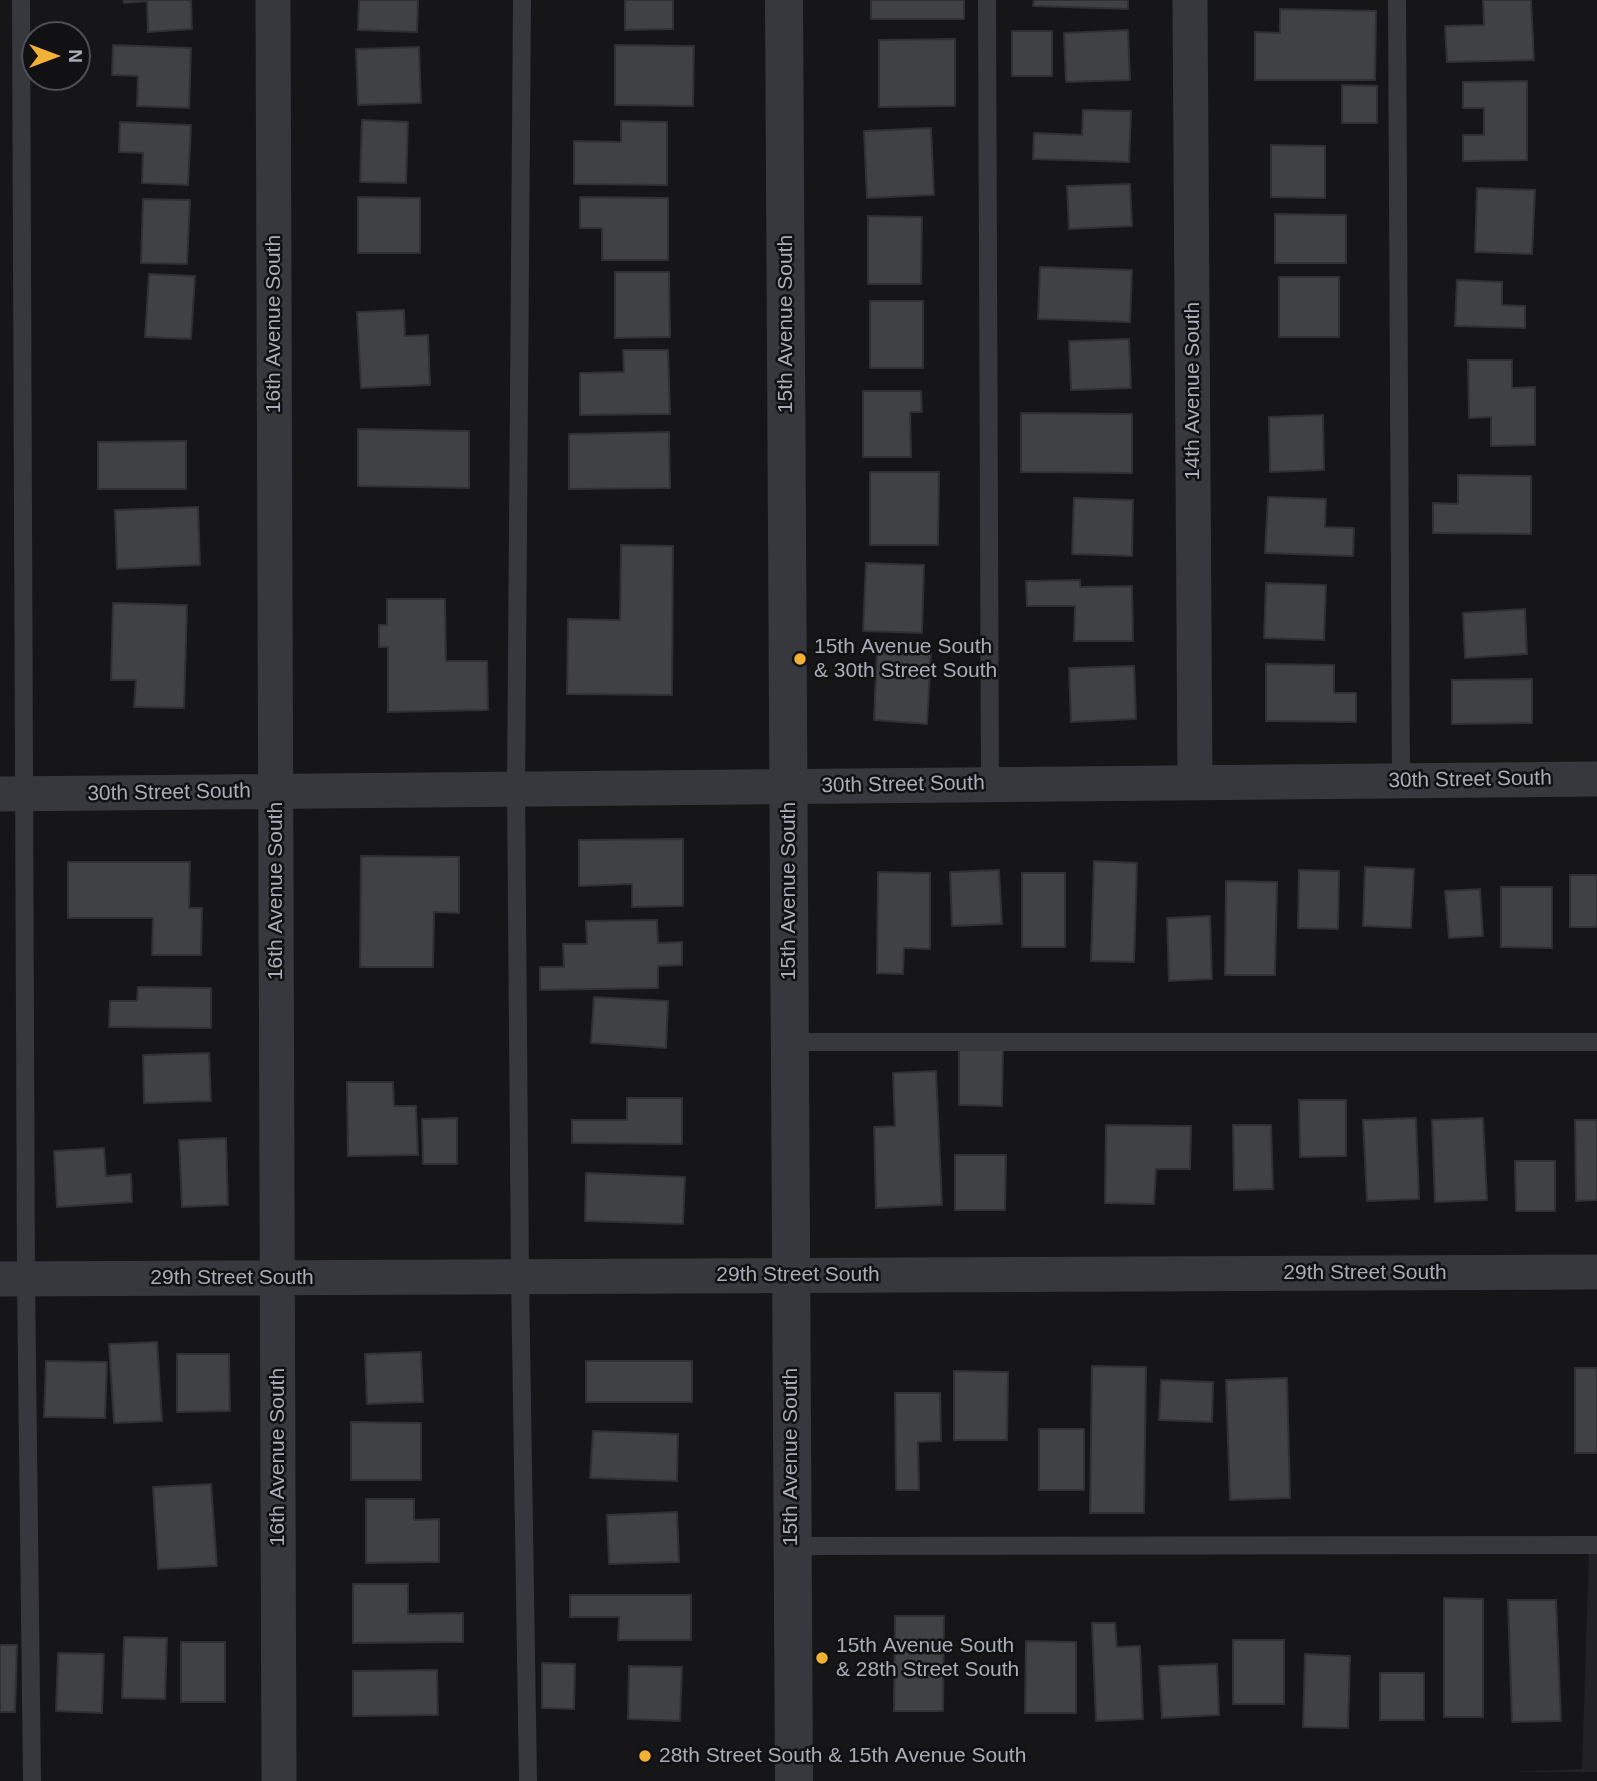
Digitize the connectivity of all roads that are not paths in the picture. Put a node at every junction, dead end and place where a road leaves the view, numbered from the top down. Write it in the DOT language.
graph roads {
  1 [pos="21,0"];
  2 [pos="274,0"];
  3 [pos="522,0"];
  4 [pos="784,0"];
  5 [pos="987,0"];
  6 [pos="1191,0"];
  7 [pos="1397,0"];
  8 [pos="1597,779"];
  9 [pos="1401,781"];
  10 [pos="1195,783"];
  11 [pos="990,785"];
  12 [pos="789,787"];
  13 [pos="516,789"];
  14 [pos="276,792"];
  15 [pos="12,794"];
  16 [pos="789,1042"];
  17 [pos="1597,1042"];
  18 [pos="1597,1272"];
  19 [pos="520,1276"];
  20 [pos="790,1276"];
  21 [pos="278,1278"];
  22 [pos="13,1279"];
  23 [pos="1597,1545"];
  24 [pos="792,1546"];
  25 [pos="32,1781"];
  26 [pos="279,1781"];
  27 [pos="528,1781"];
  28 [pos="794,1781"];
  1 -- 15 [label="lane"];
  2 -- 14 [label="street, 16th Avenue South"];
  3 -- 13 [label="lane"];
  4 -- 12 [label="street, 15th Avenue South"];
  5 -- 11 [label="lane"];
  6 -- 10 [label="street, 14th Avenue South"];
  7 -- 9 [label="lane"];
  8 -- 9 [label="street, 30th Street South"];
  9 -- 10 [label="street, 30th Street South"];
  10 -- 11 [label="street, 30th Street South"];
  11 -- 12 [label="street, 30th Street South"];
  12 -- 13 [label="street, 30th Street South"];
  12 -- 16 [label="street, 15th Avenue South"];
  13 -- 14 [label="street, 30th Street South"];
  13 -- 19 [label="lane"];
  14 -- 15 [label="street, 30th Street South"];
  14 -- 21 [label="street, 16th Avenue South"];
  15 -- 22 [label="lane"];
  16 -- 17 [label="lane"];
  16 -- 20 [label="street, 15th Avenue South"];
  18 -- 20 [label="street, 29th Street South"];
  19 -- 20 [label="street, 29th Street South"];
  19 -- 21 [label="street, 29th Street South"];
  19 -- 27 [label="lane"];
  20 -- 24 [label="street, 15th Avenue South"];
  21 -- 22 [label="street, 29th Street South"];
  21 -- 26 [label="street, 16th Avenue South"];
  22 -- 25 [label="lane"];
  23 -- 24 [label="lane"];
  24 -- 28 [label="street, 15th Avenue South"];
}
